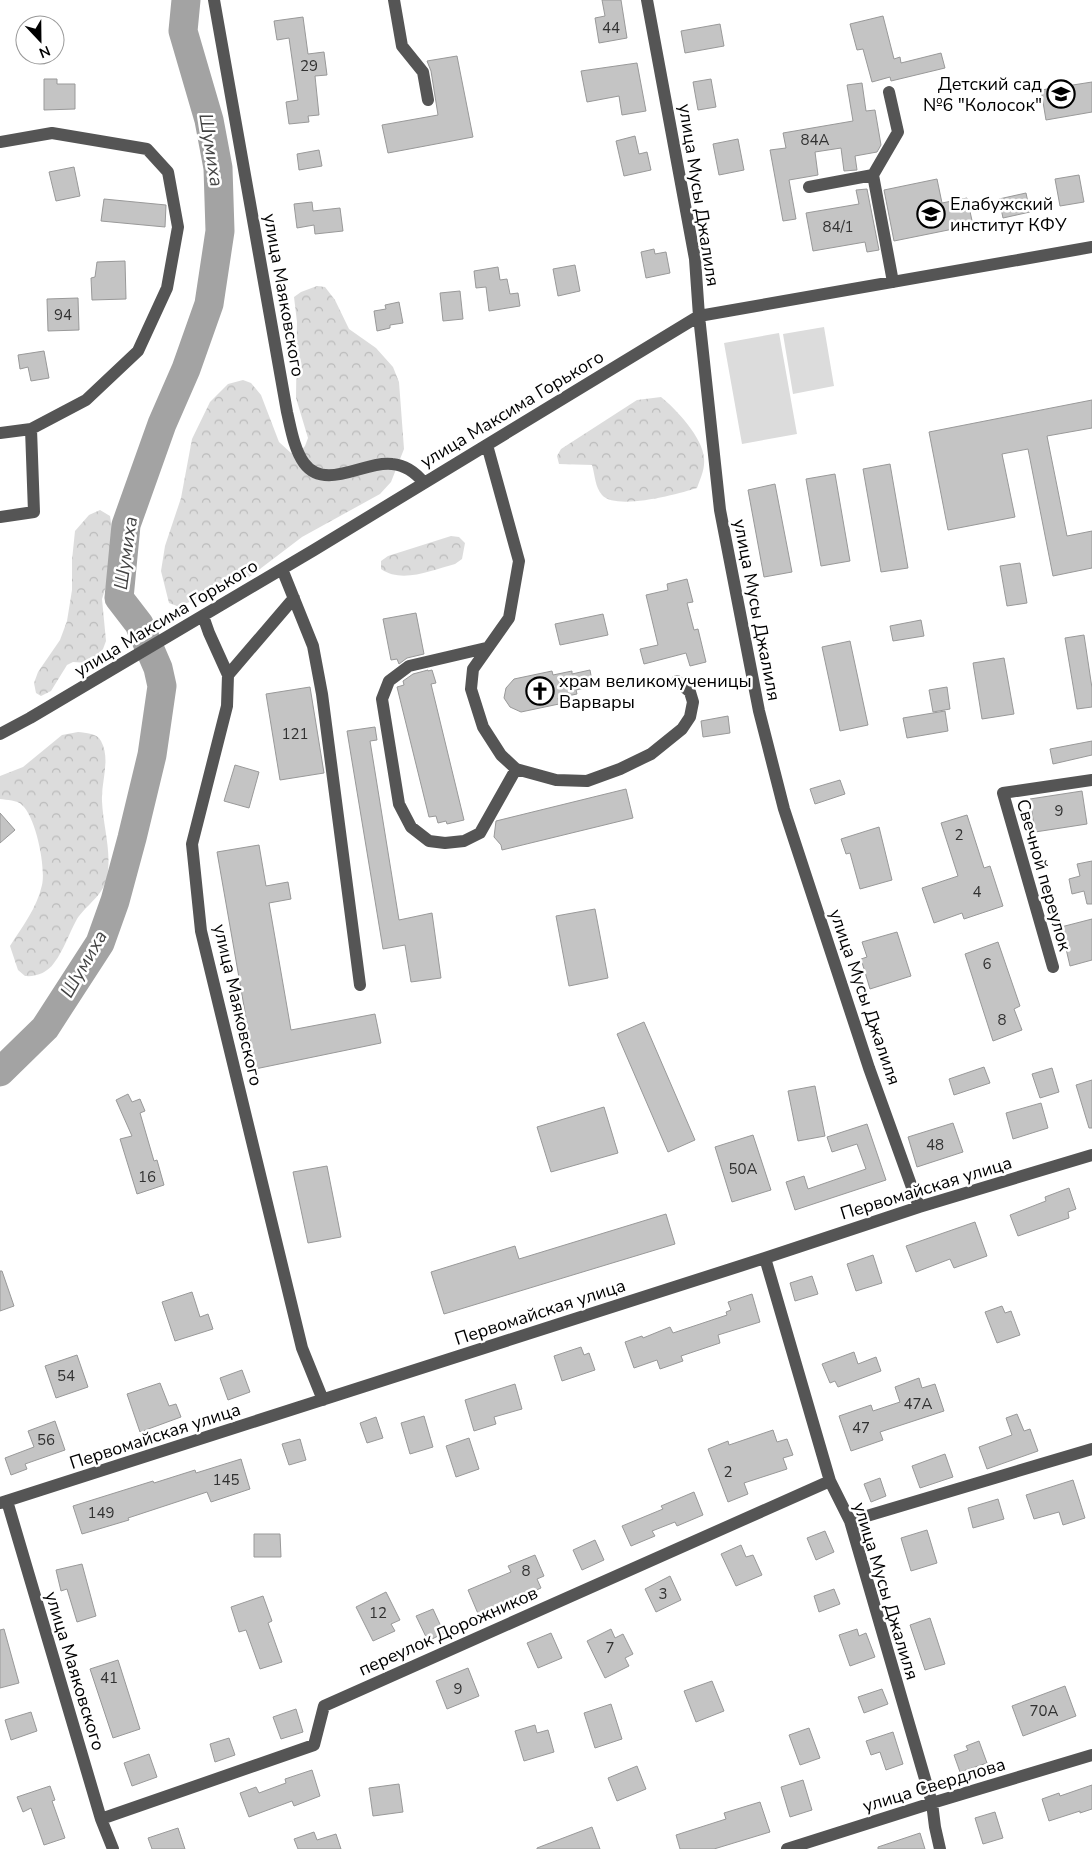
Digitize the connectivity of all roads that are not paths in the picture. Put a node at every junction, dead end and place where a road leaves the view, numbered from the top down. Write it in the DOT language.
graph roads {
  1 [pos="214,0"];
  2 [pos="394,0"];
  3 [pos="647,0"];
  4 [pos="889,92"];
  5 [pos="428,100"];
  6 [pos="0,142"];
  7 [pos="873,175"];
  8 [pos="809,187"];
  9 [pos="1092,247"];
  10 [pos="893,282"];
  11 [pos="699,316"];
  12 [pos="31,429"];
  13 [pos="0,433"];
  14 [pos="487,445"];
  15 [pos="424,483"];
  16 [pos="0,517"];
  17 [pos="282,569"];
  18 [pos="294,598"];
  19 [pos="203,616"];
  20 [pos="486,648"];
  21 [pos="228,675"];
  22 [pos="677,681"];
  23 [pos="0,734"];
  24 [pos="516,770"];
  25 [pos="1092,780"];
  26 [pos="1053,967"];
  27 [pos="360,985"];
  28 [pos="1092,1155"];
  29 [pos="919,1207"];
  30 [pos="765,1258"];
  31 [pos="323,1400"];
  32 [pos="1092,1449"];
  33 [pos="830,1481"];
  34 [pos="3,1502"];
  35 [pos="850,1521"];
  36 [pos="1092,1755"];
  37 [pos="932,1803"];
  38 [pos="101,1819"];
  39 [pos="112,1849"];
  40 [pos="786,1849"];
  41 [pos="940,1849"];
  1 -- 15 [label="street, улица Маяковского"];
  2 -- 5 [label="street"];
  3 -- 11 [label="street, улица Мусы Джалиля"];
  4 -- 7 [label="street"];
  6 -- 12 [label="street"];
  7 -- 8 [label="street"];
  7 -- 10 [label="street"];
  9 -- 10 [label="street, улица Максима Горького"];
  10 -- 11 [label="street, улица Максима Горького"];
  11 -- 14 [label="street, улица Максима Горького"];
  11 -- 29 [label="street, улица Мусы Джалиля"];
  12 -- 13 [label="street"];
  12 -- 16 [label="street"];
  14 -- 15 [label="street, улица Максима Горького"];
  14 -- 20 [label="street"];
  15 -- 17 [label="street, улица Максима Горького"];
  17 -- 18 [label="street"];
  17 -- 19 [label="street, улица Максима Горького"];
  18 -- 21 [label="street"];
  18 -- 27 [label="street"];
  19 -- 21 [label="street, улица Маяковского"];
  19 -- 23 [label="street, улица Максима Горького"];
  20 -- 24 [label="street"];
  20 -- 24 [label="street"];
  21 -- 31 [label="street, улица Маяковского"];
  22 -- 24 [label="street"];
  25 -- 26 [label="street, Свечной переулок"];
  28 -- 29 [label="street, Первомайская улица"];
  29 -- 30 [label="street, Первомайская улица"];
  30 -- 31 [label="street, Первомайская улица"];
  30 -- 33 [label="street, улица Мусы Джалиля"];
  31 -- 34 [label="street, Первомайская улица"];
  32 -- 35 [label="street"];
  33 -- 35 [label="street, улица Мусы Джалиля"];
  33 -- 38 [label="street, переулок Дорожников"];
  34 -- 38 [label="street, улица Маяковского"];
  35 -- 37 [label="street, улица Мусы Джалиля"];
  36 -- 37 [label="street, улица Свердлова"];
  37 -- 40 [label="street, улица Свердлова"];
  37 -- 41 [label="street, улица Мусы Джалиля"];
  38 -- 39 [label="street, улица Маяковского"];
}
